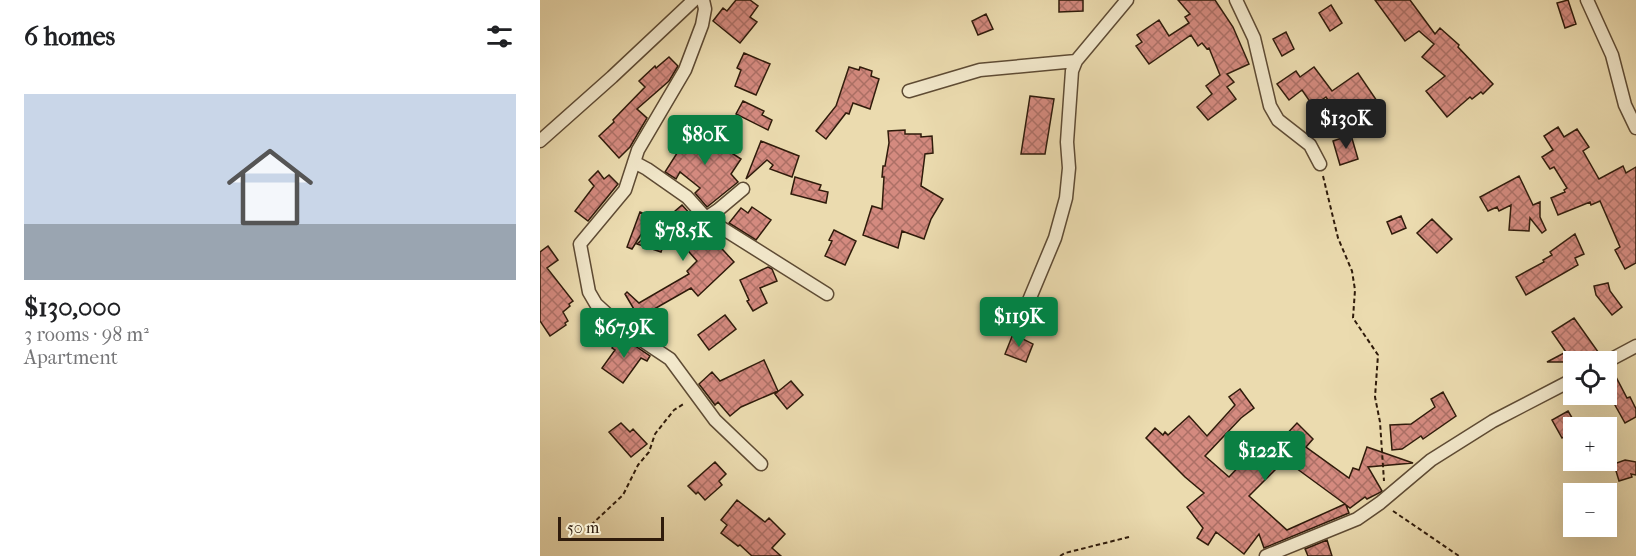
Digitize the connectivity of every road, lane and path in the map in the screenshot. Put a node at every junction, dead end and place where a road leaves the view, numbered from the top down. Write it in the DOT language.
graph roads {
  1 [pos="694,0"];
  2 [pos="703,0"];
  3 [pos="1126,0"];
  4 [pos="1236,0"];
  5 [pos="1587,0"];
  6 [pos="1076,61"];
  7 [pos="909,91"];
  8 [pos="1636,128"];
  9 [pos="540,141"];
  10 [pos="634,162"];
  11 [pos="1320,164"];
  12 [pos="743,189"];
  13 [pos="706,218"];
  14 [pos="827,294"];
  15 [pos="1022,317"];
  16 [pos="1636,346"];
  17 [pos="1617,356"];
  18 [pos="1563,385"];
  19 [pos="698,396"];
  20 [pos="761,464"];
  21 [pos="1383,500"];
  22 [pos="591,525"];
  23 [pos="1129,537"];
  24 [pos="1060,556"];
  25 [pos="1266,556"];
  26 [pos="1459,556"];
  1 -- 9 [label="street"];
  2 -- 10 [label="street"];
  3 -- 6 [label="street"];
  4 -- 11 [label="street"];
  5 -- 8 [label="street"];
  6 -- 7 [label="street"];
  6 -- 15 [label="street"];
  10 -- 13 [label="street"];
  10 -- 19 [label="street"];
  11 -- 21 [label="path"];
  12 -- 13 [label="street"];
  13 -- 14 [label="street"];
  16 -- 17 [label="street"];
  18 -- 21 [label="street"];
  19 -- 20 [label="street"];
  19 -- 22 [label="path"];
  21 -- 25 [label="street"];
  21 -- 26 [label="path"];
  23 -- 24 [label="path"];
}
